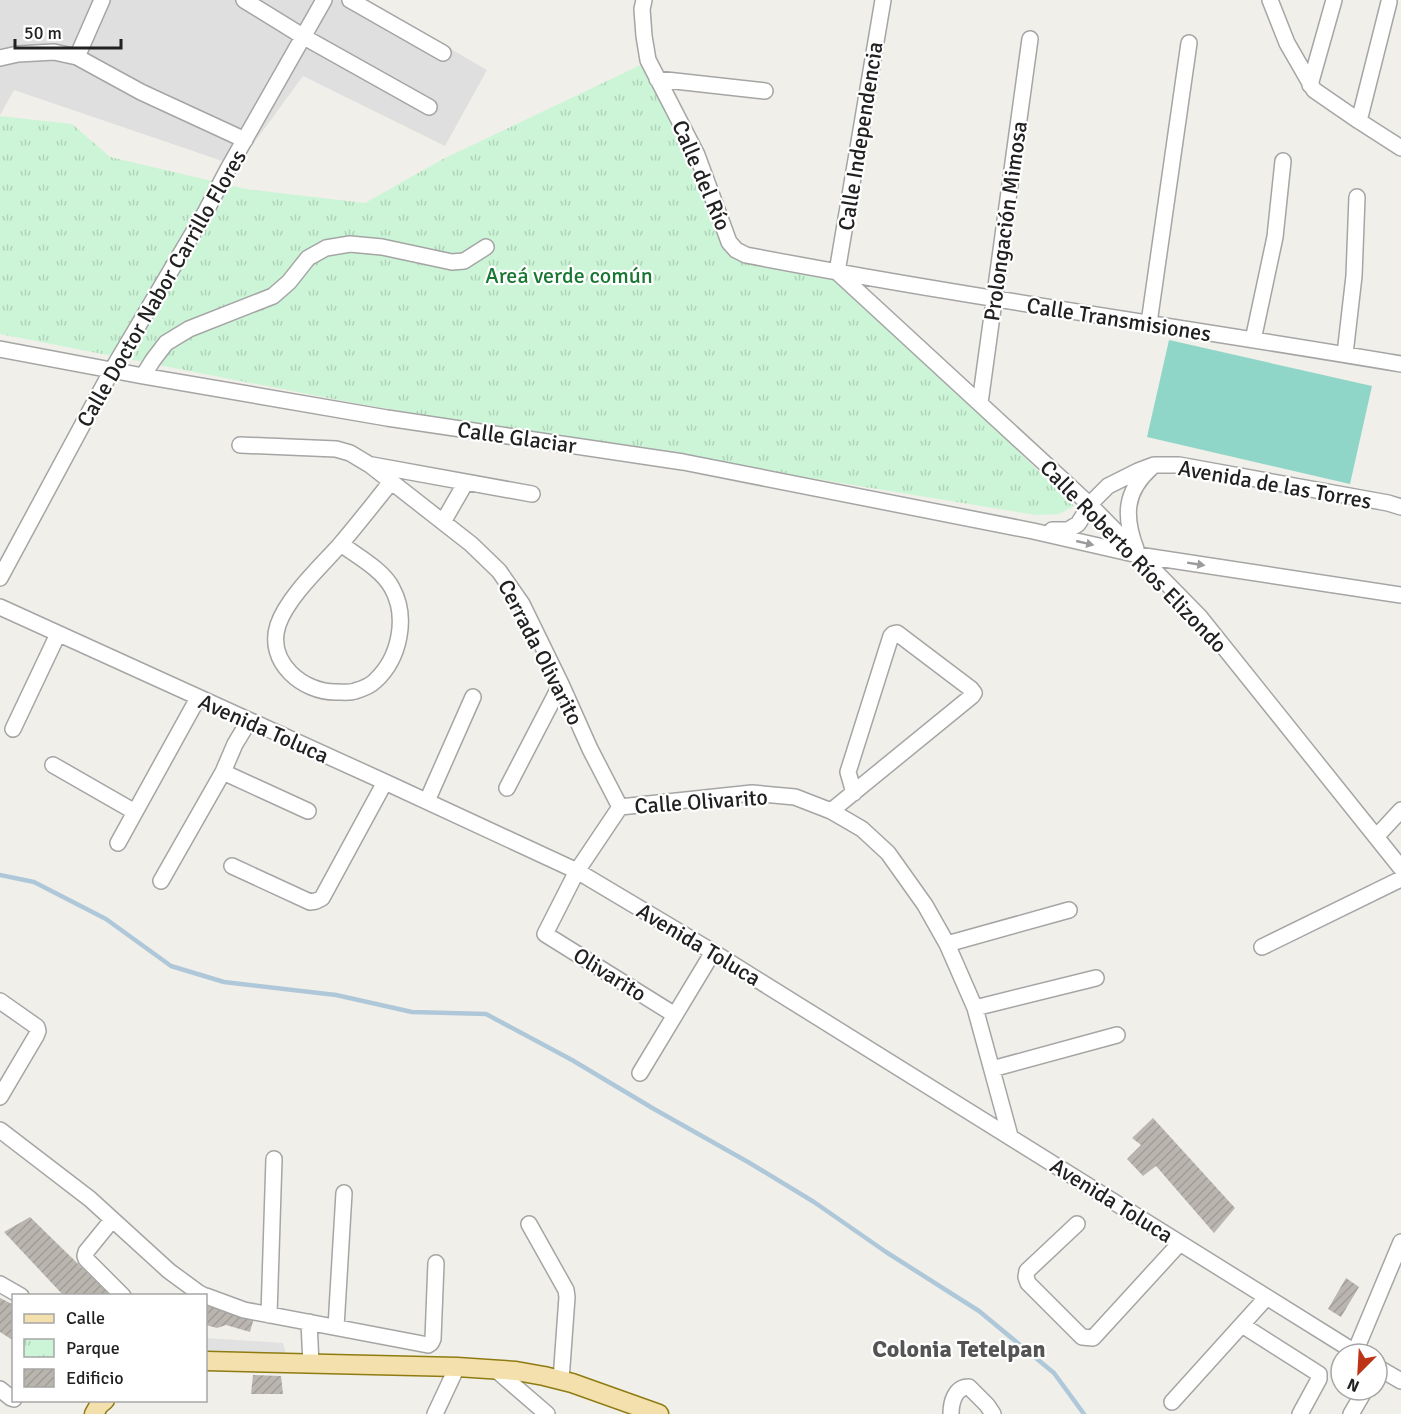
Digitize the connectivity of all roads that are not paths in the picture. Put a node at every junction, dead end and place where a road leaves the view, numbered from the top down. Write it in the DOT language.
graph roads {
  1 [pos="102,0"];
  2 [pos="244,0"];
  3 [pos="324,0"];
  4 [pos="350,0"];
  5 [pos="644,0"];
  6 [pos="883,0"];
  7 [pos="1270,0"];
  8 [pos="1334,0"];
  9 [pos="1389,2"];
  10 [pos="304,37"];
  11 [pos="1030,39"];
  12 [pos="1189,43"];
  13 [pos="443,53"];
  14 [pos="77,57"];
  15 [pos="0,58"];
  16 [pos="657,79"];
  17 [pos="1310,85"];
  18 [pos="765,91"];
  19 [pos="429,107"];
  20 [pos="1359,121"];
  21 [pos="245,140"];
  22 [pos="1401,148"];
  23 [pos="1283,161"];
  24 [pos="1357,197"];
  25 [pos="486,247"];
  26 [pos="837,272"];
  27 [pos="995,299"];
  28 [pos="1149,323"];
  29 [pos="1253,340"];
  30 [pos="0,349"];
  31 [pos="1345,354"];
  32 [pos="1401,364"];
  33 [pos="112,370"];
  34 [pos="143,376"];
  35 [pos="980,403"];
  36 [pos="240,445"];
  37 [pos="370,465"];
  38 [pos="1154,465"];
  39 [pos="391,482"];
  40 [pos="466,482"];
  41 [pos="532,494"];
  42 [pos="1090,505"];
  43 [pos="1401,507"];
  44 [pos="443,522"];
  45 [pos="1033,531"];
  46 [pos="340,544"];
  47 [pos="1138,555"];
  48 [pos="0,578"];
  49 [pos="1401,595"];
  50 [pos="0,608"];
  51 [pos="57,634"];
  52 [pos="561,684"];
  53 [pos="473,696"];
  54 [pos="198,698"];
  55 [pos="249,721"];
  56 [pos="13,729"];
  57 [pos="53,765"];
  58 [pos="223,772"];
  59 [pos="384,782"];
  60 [pos="507,788"];
  61 [pos="854,793"];
  62 [pos="427,801"];
  63 [pos="620,807"];
  64 [pos="1401,810"];
  65 [pos="831,811"];
  66 [pos="135,812"];
  67 [pos="308,812"];
  68 [pos="1377,837"];
  69 [pos="118,843"];
  70 [pos="232,866"];
  71 [pos="1401,868"];
  72 [pos="577,871"];
  73 [pos="1401,879"];
  74 [pos="161,881"];
  75 [pos="1069,910"];
  76 [pos="545,934"];
  77 [pos="947,944"];
  78 [pos="1262,947"];
  79 [pos="713,952"];
  80 [pos="1096,978"];
  81 [pos="0,1001"];
  82 [pos="975,1008"];
  83 [pos="675,1015"];
  84 [pos="1117,1035"];
  85 [pos="992,1069"];
  86 [pos="640,1073"];
  87 [pos="0,1097"];
  88 [pos="0,1130"];
  89 [pos="1010,1136"];
  90 [pos="274,1159"];
  91 [pos="344,1193"];
  92 [pos="112,1220"];
  93 [pos="529,1224"];
  94 [pos="1077,1224"];
  95 [pos="1401,1242"];
  96 [pos="1180,1243"];
  97 [pos="436,1263"];
  98 [pos="0,1284"];
  99 [pos="18,1294"];
  100 [pos="121,1294"];
  101 [pos="201,1294"];
  102 [pos="207,1297"];
  103 [pos="1266,1298"];
  104 [pos="269,1314"];
  105 [pos="309,1322"];
  106 [pos="1242,1325"];
  107 [pos="336,1327"];
  108 [pos="1338,1342"];
  109 [pos="1360,1342"];
  110 [pos="207,1361"];
  111 [pos="311,1364"];
  112 [pos="457,1367"];
  113 [pos="496,1370"];
  114 [pos="561,1380"];
  115 [pos="0,1389"];
  116 [pos="12,1398"];
  117 [pos="1172,1402"];
  118 [pos="435,1414"];
  119 [pos="547,1414"];
  120 [pos="659,1414"];
  121 [pos="951,1414"];
  122 [pos="993,1414"];
  123 [pos="1300,1414"];
  1 -- 14 [label="street"];
  2 -- 10 [label="street"];
  3 -- 10 [label="street, Calle Doctor Nabor Carrillo Flores"];
  4 -- 13 [label="street"];
  5 -- 16 [label="street, Calle del Río"];
  6 -- 26 [label="street, Calle Independencia"];
  7 -- 17 [label="street"];
  8 -- 17 [label="street"];
  9 -- 20 [label="street"];
  10 -- 19 [label="street"];
  10 -- 21 [label="street, Calle Doctor Nabor Carrillo Flores"];
  11 -- 27 [label="street, Prolongación Mimosa"];
  12 -- 28 [label="street"];
  14 -- 15 [label="street"];
  14 -- 21 [label="street"];
  16 -- 18 [label="street"];
  16 -- 26 [label="street, Calle del Río"];
  17 -- 20 [label="street"];
  20 -- 22 [label="street"];
  21 -- 33 [label="street, Calle Doctor Nabor Carrillo Flores"];
  23 -- 29 [label="street"];
  24 -- 31 [label="street"];
  25 -- 34 [label="street"];
  26 -- 27 [label="street, Calle Transmisiones"];
  26 -- 35 [label="street, Calle Roberto Ríos Elizondo"];
  27 -- 28 [label="street, Calle Transmisiones"];
  27 -- 35 [label="street, Prolongación Mimosa"];
  28 -- 29 [label="street, Calle Transmisiones"];
  29 -- 31 [label="street, Calle Transmisiones"];
  30 -- 33 [label="street, Calle Glaciar"];
  31 -- 32 [label="street, Calle Transmisiones"];
  33 -- 34 [label="street, Calle Glaciar"];
  33 -- 48 [label="street, Calle Doctor Nabor Carrillo Flores"];
  34 -- 45 [label="street, Calle Glaciar"];
  35 -- 42 [label="street, Calle Roberto Ríos Elizondo"];
  36 -- 37 [label="street, Cerrada Olivarito"];
  37 -- 39 [label="street, Cerrada Olivarito"];
  37 -- 40 [label="street"];
  38 -- 42 [label="street, Avenida de las Torres"];
  38 -- 43 [label="street, Avenida de las Torres"];
  38 -- 47 [label="street"];
  39 -- 44 [label="street, Cerrada Olivarito"];
  39 -- 46 [label="street"];
  40 -- 41 [label="street"];
  40 -- 44 [label="street"];
  42 -- 45 [label="street, Calle Glaciar"];
  42 -- 47 [label="street, Calle Roberto Ríos Elizondo"];
  44 -- 52 [label="street, Cerrada Olivarito"];
  45 -- 47 [label="street, Calle Glaciar, one-way"];
  46 -- 46 [label="street"];
  47 -- 49 [label="street, one-way"];
  47 -- 68 [label="street, Calle Roberto Ríos Elizondo"];
  50 -- 51 [label="street, Avenida Toluca"];
  51 -- 54 [label="street, Avenida Toluca"];
  51 -- 56 [label="street"];
  52 -- 60 [label="street"];
  52 -- 63 [label="street, Cerrada Olivarito"];
  53 -- 62 [label="street"];
  54 -- 55 [label="street, Avenida Toluca"];
  54 -- 66 [label="street"];
  55 -- 58 [label="street"];
  55 -- 59 [label="street, Avenida Toluca"];
  57 -- 66 [label="street"];
  58 -- 67 [label="street"];
  58 -- 74 [label="street"];
  59 -- 62 [label="street, Avenida Toluca"];
  59 -- 70 [label="street"];
  61 -- 61 [label="street"];
  61 -- 65 [label="street"];
  62 -- 72 [label="street, Avenida Toluca"];
  63 -- 65 [label="street, Calle Olivarito"];
  63 -- 72 [label="street, Calle Olivarito"];
  64 -- 68 [label="street"];
  65 -- 77 [label="street, Calle Olivarito"];
  66 -- 69 [label="street"];
  68 -- 71 [label="street, Calle Roberto Ríos Elizondo"];
  72 -- 76 [label="street, Calle Olivarito"];
  72 -- 79 [label="street, Avenida Toluca"];
  73 -- 78 [label="street"];
  75 -- 77 [label="street"];
  76 -- 83 [label="street, Olivarito"];
  77 -- 82 [label="street, Calle Olivarito"];
  79 -- 83 [label="street"];
  79 -- 89 [label="street, Avenida Toluca"];
  80 -- 82 [label="street"];
  81 -- 87 [label="street"];
  82 -- 85 [label="street, Calle Olivarito"];
  83 -- 86 [label="street"];
  84 -- 85 [label="street"];
  85 -- 89 [label="street, Calle Olivarito"];
  88 -- 92 [label="street"];
  89 -- 96 [label="street, Avenida Toluca"];
  90 -- 104 [label="street"];
  91 -- 107 [label="street"];
  92 -- 100 [label="street"];
  92 -- 101 [label="street"];
  93 -- 114 [label="street"];
  94 -- 96 [label="street"];
  95 -- 109 [label="street"];
  96 -- 103 [label="street, Avenida Toluca"];
  97 -- 107 [label="street"];
  98 -- 99 [label="street"];
  102 -- 104 [label="street"];
  103 -- 106 [label="street"];
  103 -- 108 [label="street, Avenida Toluca"];
  104 -- 105 [label="street"];
  105 -- 107 [label="street"];
  105 -- 111 [label="street"];
  106 -- 117 [label="street"];
  106 -- 123 [label="street"];
  110 -- 111 [label="main road"];
  111 -- 112 [label="main road"];
  112 -- 113 [label="main road"];
  112 -- 118 [label="street"];
  113 -- 114 [label="main road"];
  113 -- 119 [label="street"];
  114 -- 120 [label="main road"];
  115 -- 116 [label="street"];
  121 -- 122 [label="street"];
}
